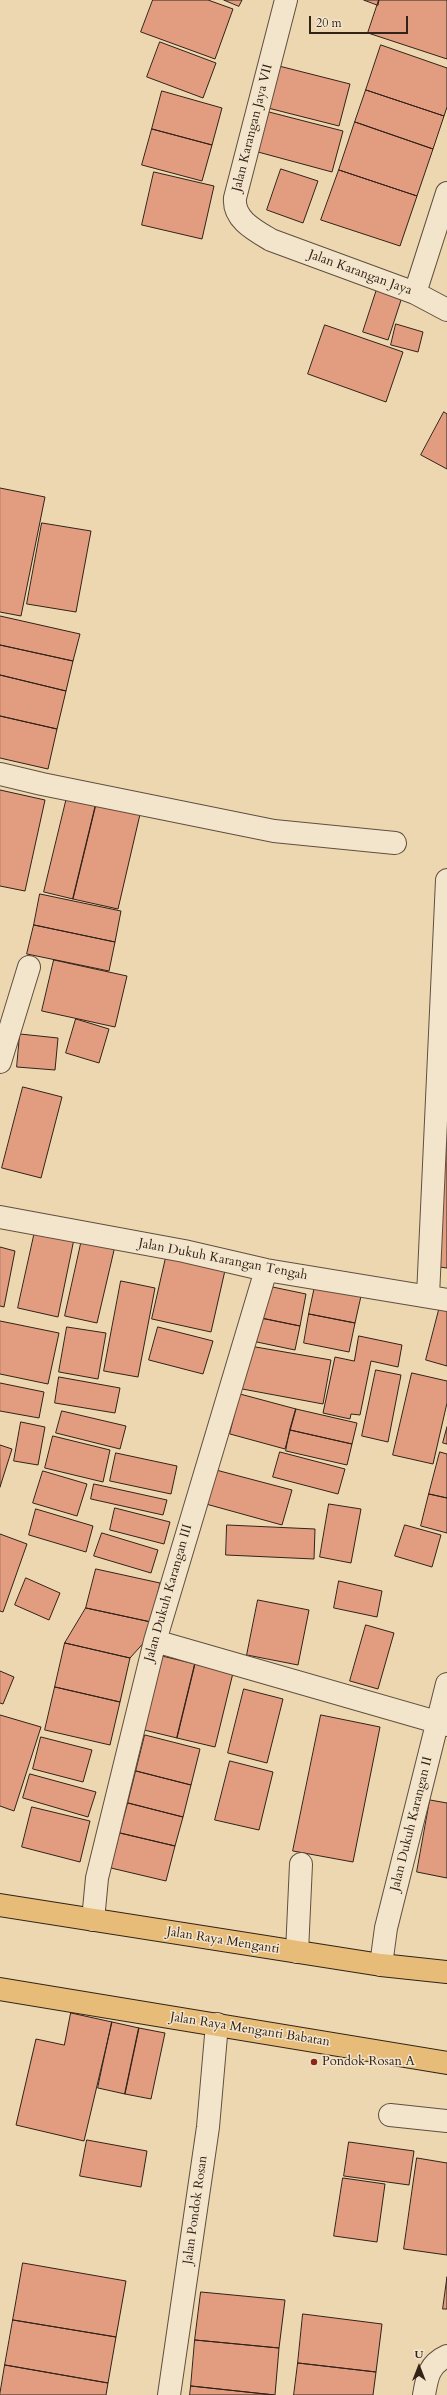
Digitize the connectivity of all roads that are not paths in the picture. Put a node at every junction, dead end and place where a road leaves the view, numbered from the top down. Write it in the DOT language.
graph roads {
  1 [pos="286,0"];
  2 [pos="447,193"];
  3 [pos="271,240"];
  4 [pos="415,293"];
  5 [pos="447,310"];
  6 [pos="0,774"];
  7 [pos="395,843"];
  8 [pos="447,880"];
  9 [pos="29,967"];
  10 [pos="0,1062"];
  11 [pos="0,1217"];
  12 [pos="266,1270"];
  13 [pos="438,1298"];
  14 [pos="155,1641"];
  15 [pos="447,1684"];
  16 [pos="442,1724"];
  17 [pos="302,1864"];
  18 [pos="0,1905"];
  19 [pos="93,1920"];
  20 [pos="296,1952"];
  21 [pos="381,1965"];
  22 [pos="447,1972"];
  23 [pos="0,1989"];
  24 [pos="218,2024"];
  25 [pos="447,2063"];
  26 [pos="390,2115"];
  27 [pos="447,2121"];
  28 [pos="447,2356"];
  29 [pos="169,2395"];
  30 [pos="424,2395"];
  1 -- 3 [label="street, Jalan Karangan Jaya VII"];
  2 -- 4 [label="street"];
  3 -- 4 [label="street, Jalan Karangan Jaya"];
  4 -- 5 [label="street, Jalan Karangan Jaya"];
  6 -- 7 [label="street"];
  8 -- 13 [label="street"];
  9 -- 10 [label="street"];
  11 -- 12 [label="street, Jalan Dukuh Karangan Tengah"];
  12 -- 13 [label="street, Jalan Dukuh Karangan Tengah"];
  12 -- 14 [label="street, Jalan Dukuh Karangan III"];
  14 -- 16 [label="street"];
  14 -- 19 [label="street, Jalan Dukuh Karangan III"];
  15 -- 16 [label="street, Jalan Dukuh Karangan II"];
  16 -- 21 [label="street, Jalan Dukuh Karangan II"];
  17 -- 20 [label="street"];
  18 -- 19 [label="main road, Jalan Raya Menganti"];
  19 -- 20 [label="main road, Jalan Raya Menganti"];
  20 -- 21 [label="main road, Jalan Raya Menganti"];
  21 -- 22 [label="main road, Jalan Raya Menganti"];
  23 -- 24 [label="main road, Jalan Raya Menganti Babatan"];
  24 -- 25 [label="main road, Jalan Raya Menganti Babatan"];
  24 -- 29 [label="street, Jalan Pondok Rosan"];
  26 -- 27 [label="street"];
  28 -- 30 [label="street"];
}
